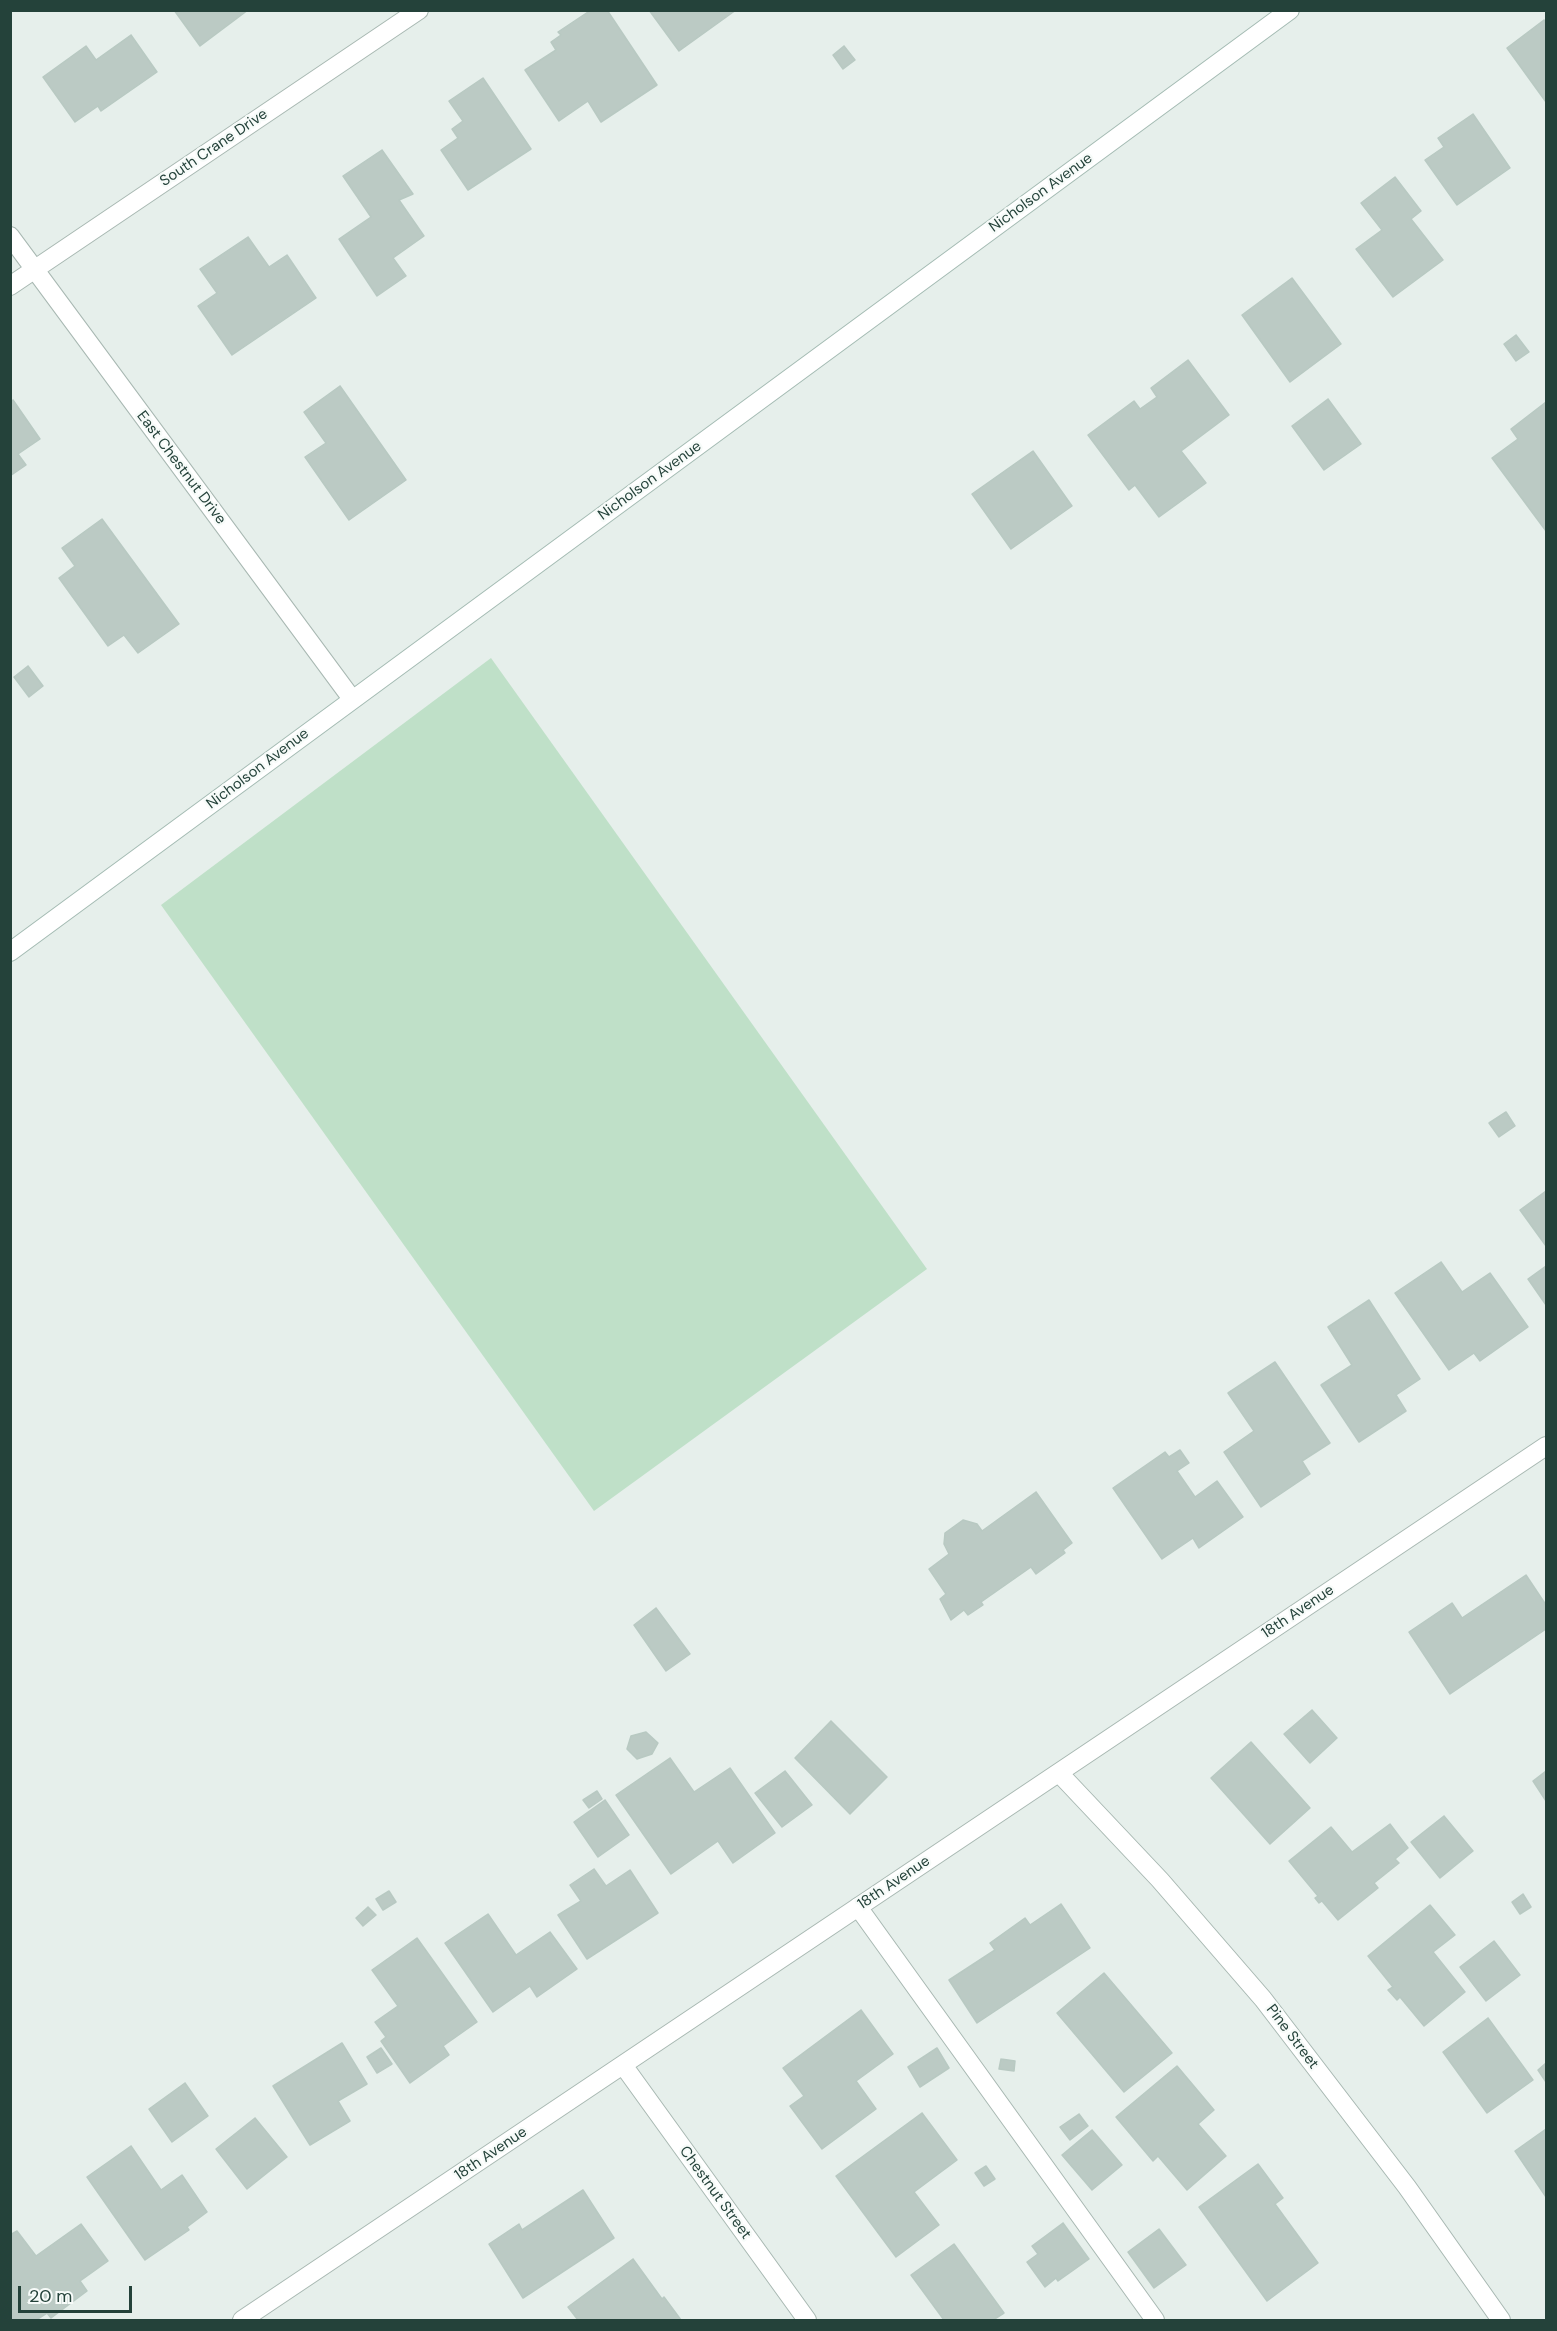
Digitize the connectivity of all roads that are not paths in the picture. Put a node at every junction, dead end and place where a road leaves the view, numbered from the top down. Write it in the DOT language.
graph roads {
  1 [pos="418,10"];
  2 [pos="1290,10"];
  3 [pos="10,236"];
  4 [pos="34,269"];
  5 [pos="10,286"];
  6 [pos="352,699"];
  7 [pos="10,952"];
  8 [pos="1546,1446"];
  9 [pos="1059,1773"];
  10 [pos="858,1907"];
  11 [pos="623,2065"];
  12 [pos="242,2320"];
  13 [pos="807,2320"];
  14 [pos="1155,2320"];
  15 [pos="1501,2320"];
  1 -- 4 [label="street, South Crane Drive"];
  2 -- 6 [label="street, Nicholson Avenue"];
  3 -- 4 [label="street, East Chestnut Drive"];
  4 -- 5 [label="street, South Crane Drive"];
  4 -- 6 [label="street, East Chestnut Drive"];
  6 -- 7 [label="street, Nicholson Avenue"];
  8 -- 9 [label="street, 18th Avenue"];
  9 -- 10 [label="street, 18th Avenue"];
  9 -- 15 [label="street, Pine Street"];
  10 -- 11 [label="street, 18th Avenue"];
  10 -- 14 [label="street"];
  11 -- 12 [label="street, 18th Avenue"];
  11 -- 13 [label="street, Chestnut Street"];
}
